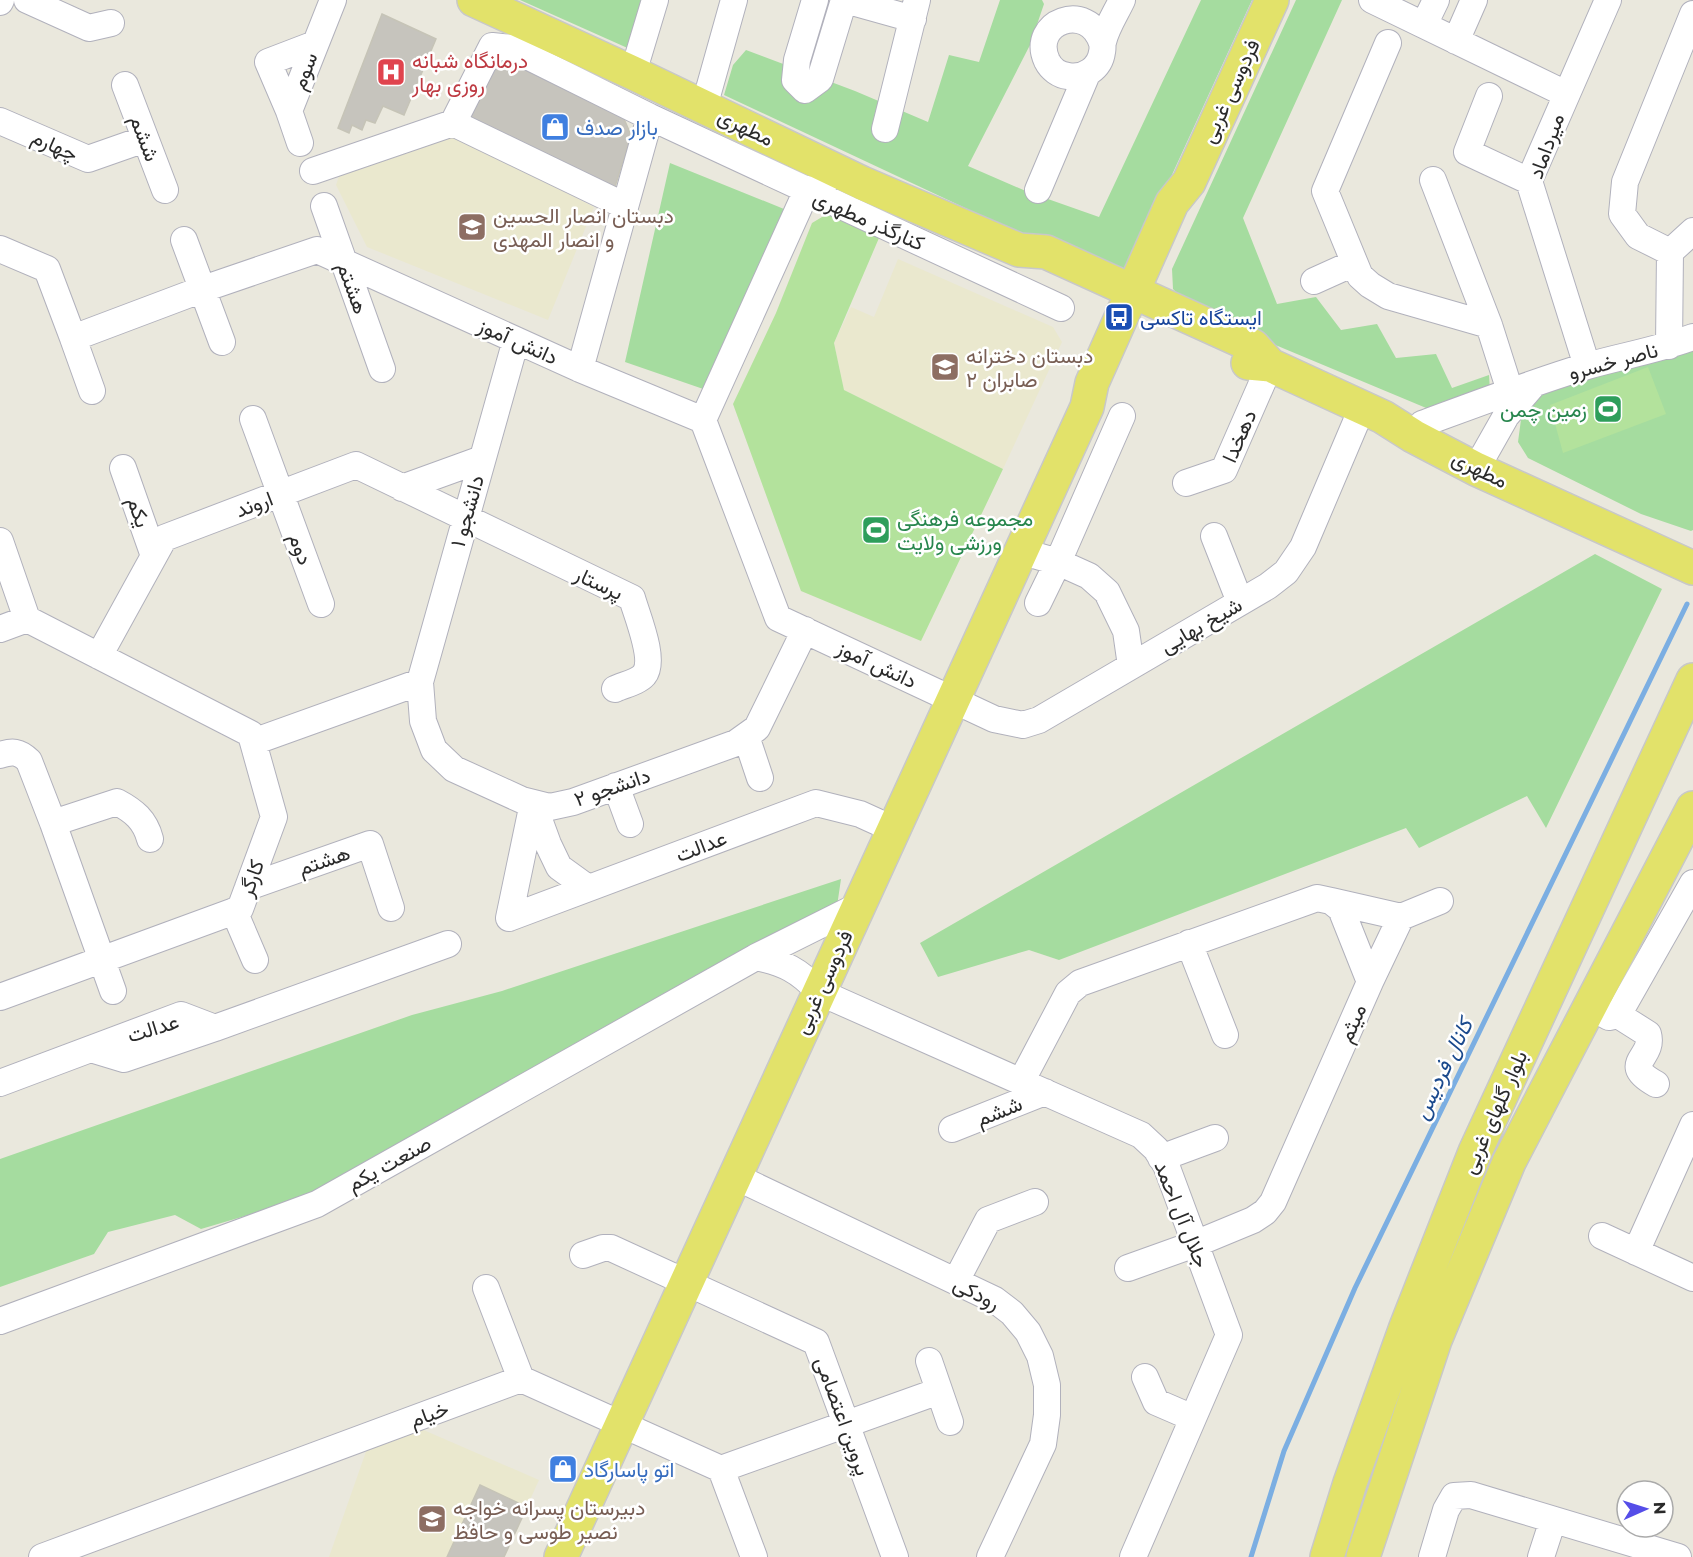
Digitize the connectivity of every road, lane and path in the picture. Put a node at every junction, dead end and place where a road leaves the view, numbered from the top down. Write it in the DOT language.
graph roads {
  1 [pos="27,0"];
  2 [pos="333,0"];
  3 [pos="474,0"];
  4 [pos="655,0"];
  5 [pos="734,0"];
  6 [pos="815,0"];
  7 [pos="844,0"];
  8 [pos="1122,0"];
  9 [pos="1272,0"];
  10 [pos="1372,0"];
  11 [pos="1436,0"];
  12 [pos="1474,0"];
  13 [pos="1608,0"];
  14 [pos="915,9"];
  15 [pos="1059,10"];
  16 [pos="1693,14"];
  17 [pos="111,23"];
  18 [pos="1424,25"];
  19 [pos="1456,41"];
  20 [pos="1102,43"];
  21 [pos="1388,43"];
  22 [pos="315,44"];
  23 [pos="633,73"];
  24 [pos="1087,74"];
  25 [pos="125,85"];
  26 [pos="1566,94"];
  27 [pos="1489,96"];
  28 [pos="704,107"];
  29 [pos="289,111"];
  30 [pos="650,117"];
  31 [pos="0,121"];
  32 [pos="453,123"];
  33 [pos="885,129"];
  34 [pos="145,139"];
  35 [pos="300,143"];
  36 [pos="313,171"];
  37 [pos="1432,180"];
  38 [pos="1529,181"];
  39 [pos="862,183"];
  40 [pos="165,190"];
  41 [pos="807,190"];
  42 [pos="1038,190"];
  43 [pos="324,206"];
  44 [pos="625,206"];
  45 [pos="1693,231"];
  46 [pos="184,240"];
  47 [pos="0,249"];
  48 [pos="1670,252"];
  49 [pos="343,261"];
  50 [pos="1354,263"];
  51 [pos="1314,281"];
  52 [pos="203,289"];
  53 [pos="1135,304"];
  54 [pos="1061,308"];
  55 [pos="1489,325"];
  56 [pos="72,338"];
  57 [pos="516,340"];
  58 [pos="1681,341"];
  59 [pos="222,342"];
  60 [pos="1270,365"];
  61 [pos="1587,366"];
  62 [pos="382,369"];
  63 [pos="580,369"];
  64 [pos="1522,388"];
  65 [pos="92,391"];
  66 [pos="1373,412"];
  67 [pos="1122,416"];
  68 [pos="253,418"];
  69 [pos="703,420"];
  70 [pos="1417,430"];
  71 [pos="482,459"];
  72 [pos="1480,462"];
  73 [pos="123,468"];
  74 [pos="1186,483"];
  75 [pos="402,488"];
  76 [pos="280,494"];
  77 [pos="464,519"];
  78 [pos="1214,536"];
  79 [pos="0,541"];
  80 [pos="1020,551"];
  81 [pos="154,556"];
  82 [pos="1058,562"];
  83 [pos="1692,563"];
  84 [pos="1240,602"];
  85 [pos="1038,603"];
  86 [pos="321,604"];
  87 [pos="27,619"];
  88 [pos="0,630"];
  89 [pos="805,630"];
  90 [pos="99,656"];
  91 [pos="1131,666"];
  92 [pos="1693,680"];
  93 [pos="420,682"];
  94 [pos="615,689"];
  95 [pos="952,699"];
  96 [pos="746,736"];
  97 [pos="253,742"];
  98 [pos="0,755"];
  99 [pos="760,778"];
  100 [pos="616,786"];
  101 [pos="533,803"];
  102 [pos="1693,808"];
  103 [pos="53,823"];
  104 [pos="630,825"];
  105 [pos="893,829"];
  106 [pos="150,839"];
  107 [pos="1663,865"];
  108 [pos="1693,882"];
  109 [pos="248,886"];
  110 [pos="588,888"];
  111 [pos="1331,901"];
  112 [pos="1440,901"];
  113 [pos="858,906"];
  114 [pos="391,908"];
  115 [pos="234,911"];
  116 [pos="1401,917"];
  117 [pos="1190,943"];
  118 [pos="448,944"];
  119 [pos="756,957"];
  120 [pos="1632,958"];
  121 [pos="102,959"];
  122 [pos="255,960"];
  123 [pos="1370,982"];
  124 [pos="113,990"];
  125 [pos="819,992"];
  126 [pos="0,997"];
  127 [pos="1604,1010"];
  128 [pos="1225,1035"];
  129 [pos="1021,1082"];
  130 [pos="0,1083"];
  131 [pos="1656,1084"];
  132 [pos="1045,1092"];
  133 [pos="1693,1125"];
  134 [pos="952,1129"];
  135 [pos="1215,1138"];
  136 [pos="1161,1158"];
  137 [pos="734,1176"];
  138 [pos="1035,1202"];
  139 [pos="1602,1236"];
  140 [pos="1195,1244"];
  141 [pos="1636,1252"];
  142 [pos="583,1255"];
  143 [pos="1128,1268"];
  144 [pos="1693,1278"];
  145 [pos="956,1281"];
  146 [pos="686,1282"];
  147 [pos="486,1288"];
  148 [pos="0,1321"];
  149 [pos="929,1361"];
  150 [pos="1145,1377"];
  151 [pos="521,1379"];
  152 [pos="939,1391"];
  153 [pos="1193,1418"];
  154 [pos="950,1422"];
  155 [pos="846,1424"];
  156 [pos="621,1425"];
  157 [pos="722,1469"];
  158 [pos="1553,1520"];
  159 [pos="1643,1552"];
  160 [pos="42,1557"];
  161 [pos="561,1557"];
  162 [pos="754,1557"];
  163 [pos="895,1557"];
  164 [pos="990,1557"];
  165 [pos="1133,1557"];
  166 [pos="1328,1557"];
  167 [pos="1363,1557"];
  168 [pos="1432,1557"];
  169 [pos="1541,1557"];
  170 [pos="1678,1557"];
  1 -- 17 [label="street"];
  2 -- 22 [label="street, سوم"];
  3 -- 23 [label="main road, مطهری"];
  4 -- 23 [label="street"];
  5 -- 28 [label="street"];
  6 -- 7 [label="street"];
  7 -- 14 [label="street"];
  8 -- 20 [label="street"];
  9 -- 53 [label="main road, فردوسی غربی"];
  10 -- 18 [label="street"];
  11 -- 18 [label="street"];
  12 -- 19 [label="street"];
  13 -- 26 [label="street, میرداماد"];
  14 -- 33 [label="street"];
  15 -- 20 [label="street"];
  15 -- 24 [label="street"];
  16 -- 48 [label="street"];
  18 -- 19 [label="street"];
  19 -- 26 [label="street"];
  20 -- 24 [label="street"];
  21 -- 50 [label="street"];
  22 -- 29 [label="street, سوم"];
  22 -- 29 [label="street"];
  23 -- 28 [label="main road, مطهری"];
  24 -- 42 [label="street"];
  25 -- 34 [label="street, ششم"];
  26 -- 38 [label="street, میرداماد"];
  27 -- 38 [label="street"];
  28 -- 39 [label="main road, مطهری"];
  29 -- 35 [label="street, سوم"];
  30 -- 32 [label="street"];
  30 -- 41 [label="street"];
  30 -- 44 [label="street"];
  31 -- 34 [label="street, چهارم"];
  32 -- 36 [label="street"];
  32 -- 44 [label="street"];
  34 -- 40 [label="street, ششم"];
  37 -- 55 [label="street"];
  38 -- 61 [label="street, میرداماد"];
  39 -- 41 [label="street"];
  39 -- 53 [label="main road, مطهری"];
  41 -- 54 [label="street, کنارگذر مطهری"];
  41 -- 69 [label="street, کنارگذر مطهری"];
  43 -- 49 [label="street, هشتم"];
  44 -- 63 [label="street"];
  45 -- 48 [label="street"];
  46 -- 52 [label="street"];
  47 -- 56 [label="street"];
  48 -- 58 [label="street"];
  49 -- 52 [label="street, دانش آموز"];
  49 -- 57 [label="street, دانش آموز"];
  49 -- 62 [label="street, هشتم"];
  50 -- 51 [label="street"];
  50 -- 55 [label="street"];
  52 -- 56 [label="street, دانش آموز"];
  52 -- 59 [label="street"];
  53 -- 60 [label="main road, مطهری"];
  53 -- 80 [label="main road, فردوسی غربی"];
  55 -- 64 [label="street"];
  56 -- 65 [label="street"];
  57 -- 63 [label="street, دانش آموز"];
  57 -- 71 [label="street, دانشجو ۱"];
  58 -- 61 [label="street, ناصر خسرو"];
  60 -- 66 [label="main road, مطهری"];
  60 -- 74 [label="street, دهخدا"];
  61 -- 64 [label="street, ناصر خسرو"];
  63 -- 69 [label="street, دانش آموز"];
  64 -- 70 [label="street, ناصر خسرو"];
  64 -- 72 [label="street"];
  66 -- 70 [label="main road, مطهری"];
  66 -- 84 [label="street, شیخ بهایی"];
  67 -- 82 [label="street"];
  68 -- 76 [label="street"];
  69 -- 89 [label="street, دانش آموز"];
  70 -- 72 [label="main road, مطهری"];
  71 -- 75 [label="street"];
  71 -- 77 [label="street, دانشجو ۱"];
  72 -- 83 [label="main road, مطهری"];
  73 -- 81 [label="street, یکم"];
  75 -- 76 [label="street, اروند"];
  75 -- 77 [label="street, اروند"];
  76 -- 81 [label="street, اروند"];
  76 -- 86 [label="street, دوم"];
  77 -- 93 [label="street, دانشجو ۱"];
  77 -- 94 [label="street, پرستار"];
  78 -- 84 [label="street"];
  79 -- 87 [label="street"];
  80 -- 82 [label="street"];
  80 -- 95 [label="main road, فردوسی غربی"];
  81 -- 90 [label="street, اروند"];
  82 -- 85 [label="street"];
  82 -- 91 [label="street"];
  84 -- 91 [label="street, شیخ بهایی"];
  87 -- 88 [label="street"];
  87 -- 90 [label="street"];
  89 -- 95 [label="street, دانش آموز"];
  89 -- 96 [label="street, دانشجو ۲"];
  90 -- 97 [label="street"];
  91 -- 95 [label="street, شیخ بهایی"];
  92 -- 166 [label="main road, بلوار گلهای غربی"];
  93 -- 97 [label="street"];
  93 -- 101 [label="street, دانشجو ۲"];
  95 -- 105 [label="main road, فردوسی غربی"];
  96 -- 99 [label="street"];
  96 -- 100 [label="street, دانشجو ۲"];
  97 -- 109 [label="street, کارگر"];
  98 -- 103 [label="street"];
  100 -- 101 [label="street, دانشجو ۲"];
  100 -- 104 [label="street"];
  101 -- 110 [label="street"];
  101 -- 110 [label="street, عدالت"];
  102 -- 107 [label="main road, بلوار گلهای غربی"];
  103 -- 106 [label="street"];
  103 -- 121 [label="street"];
  105 -- 110 [label="street, عدالت"];
  105 -- 113 [label="main road, فردوسی غربی"];
  107 -- 108 [label="street"];
  107 -- 120 [label="main road, بلوار گلهای غربی"];
  108 -- 120 [label="street"];
  109 -- 114 [label="street, هشتم"];
  109 -- 115 [label="street, کارگر"];
  111 -- 116 [label="street"];
  111 -- 117 [label="street"];
  111 -- 123 [label="street, میثم"];
  112 -- 116 [label="street"];
  113 -- 119 [label="street, صنعت یکم"];
  113 -- 125 [label="main road, فردوسی غربی"];
  115 -- 121 [label="street, کارگر"];
  115 -- 122 [label="street"];
  116 -- 123 [label="street"];
  117 -- 128 [label="street"];
  117 -- 129 [label="street"];
  118 -- 130 [label="street, عدالت"];
  119 -- 125 [label="street"];
  119 -- 148 [label="street, صنعت یکم"];
  120 -- 127 [label="main road, بلوار گلهای غربی"];
  121 -- 124 [label="street"];
  121 -- 126 [label="street, کارگر"];
  123 -- 140 [label="street, میثم"];
  125 -- 129 [label="street, جلال آل احمد"];
  125 -- 137 [label="main road, فردوسی غربی"];
  127 -- 131 [label="street"];
  127 -- 167 [label="main road, بلوار گلهای غربی"];
  129 -- 132 [label="street, جلال آل احمد"];
  132 -- 134 [label="street, ششم"];
  132 -- 136 [label="street, جلال آل احمد"];
  133 -- 141 [label="street"];
  135 -- 136 [label="street"];
  136 -- 140 [label="street, جلال آل احمد"];
  137 -- 145 [label="street, رودکی"];
  137 -- 146 [label="main road, فردوسی غربی"];
  138 -- 145 [label="street"];
  139 -- 141 [label="street"];
  140 -- 143 [label="street"];
  140 -- 153 [label="street, جلال آل احمد"];
  141 -- 144 [label="street"];
  142 -- 146 [label="street, پروین اعتصامی"];
  145 -- 164 [label="street, رودکی"];
  146 -- 155 [label="street, پروین اعتصامی"];
  146 -- 156 [label="main road, فردوسی غربی"];
  147 -- 151 [label="street"];
  149 -- 152 [label="street"];
  150 -- 153 [label="street"];
  151 -- 156 [label="street"];
  151 -- 160 [label="street, خیام"];
  152 -- 154 [label="street"];
  152 -- 155 [label="street"];
  153 -- 165 [label="street, جلال آل احمد"];
  155 -- 157 [label="street"];
  155 -- 163 [label="street, پروین اعتصامی"];
  156 -- 157 [label="street"];
  156 -- 161 [label="main road, فردوسی غربی"];
  157 -- 162 [label="street"];
  158 -- 159 [label="street"];
  158 -- 168 [label="street"];
  158 -- 169 [label="street"];
  159 -- 170 [label="street"];
}
